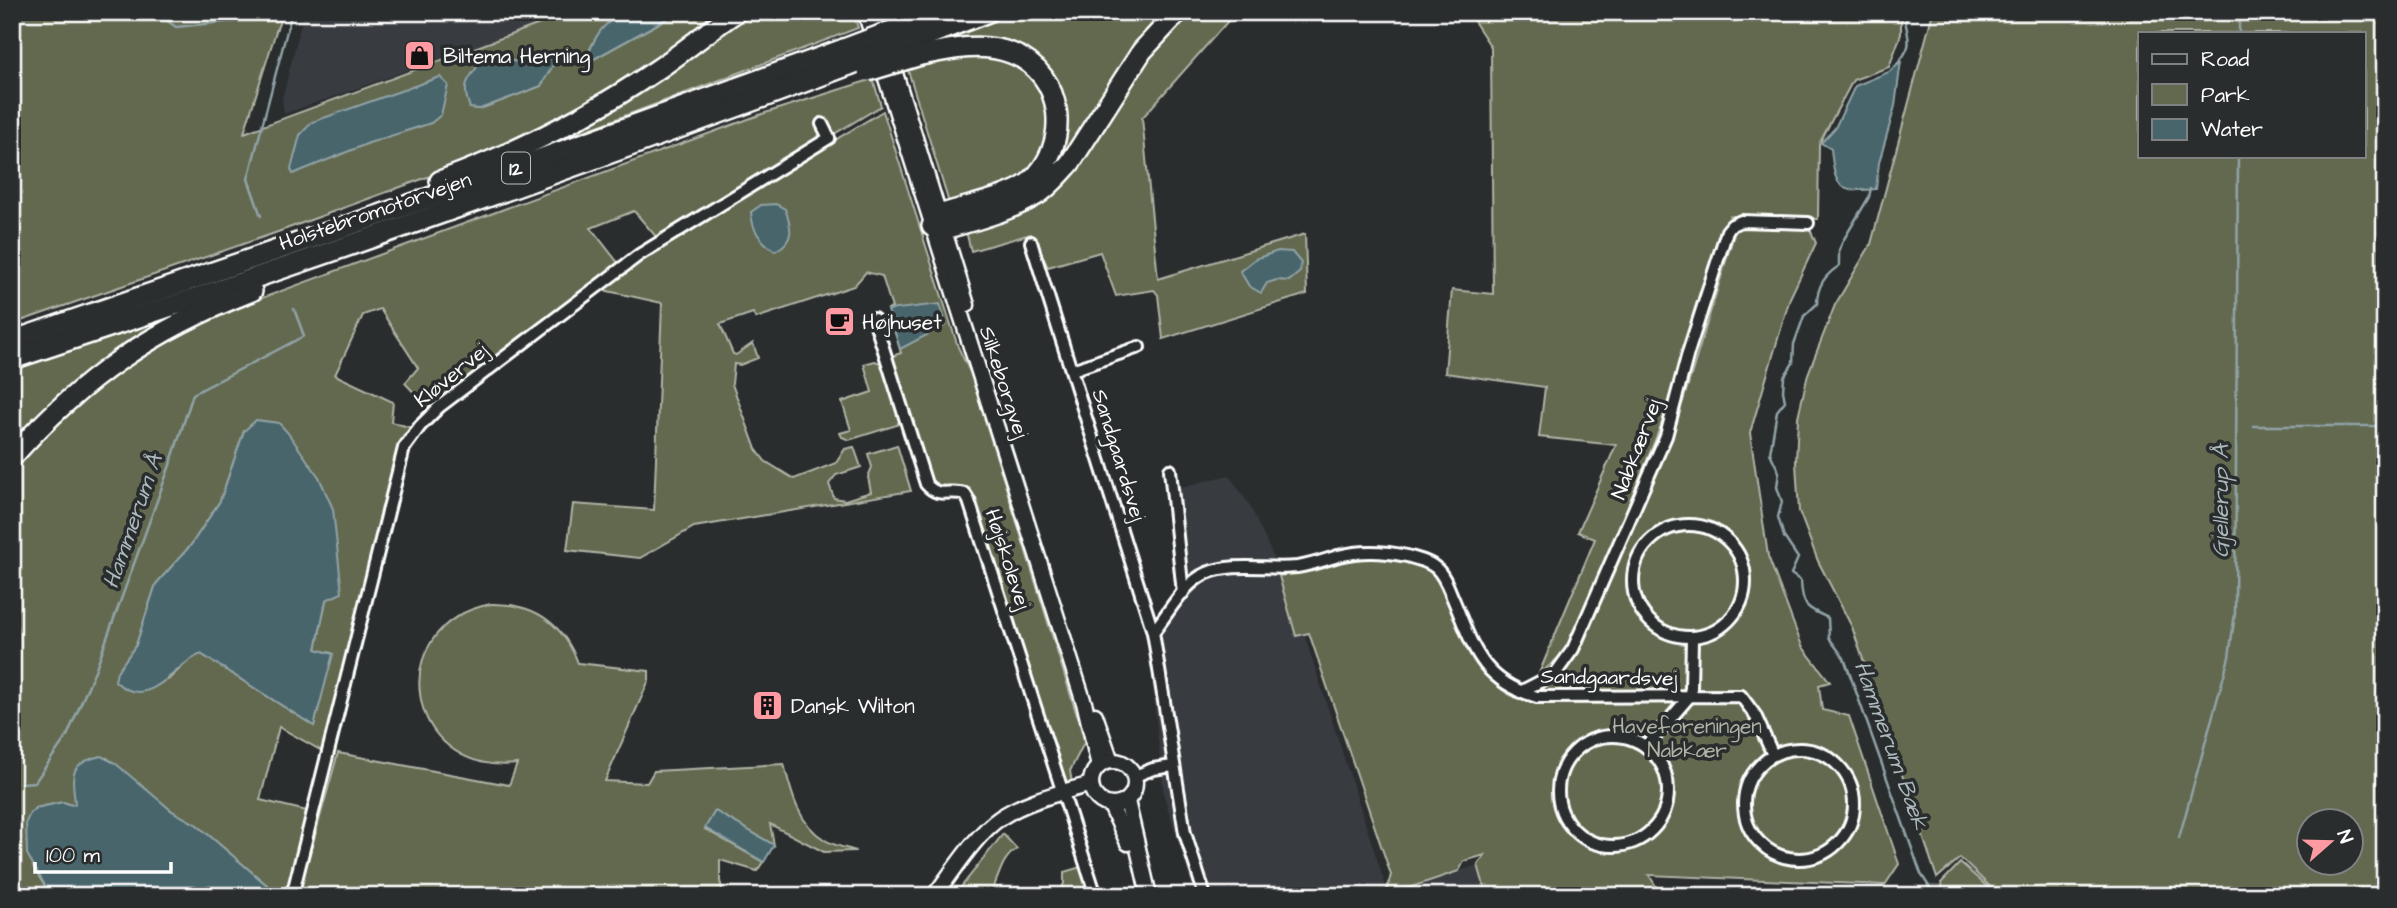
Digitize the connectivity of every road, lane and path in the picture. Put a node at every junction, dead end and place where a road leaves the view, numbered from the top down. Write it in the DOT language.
graph roads {
  1 [pos="736,12"];
  2 [pos="865,12"];
  3 [pos="876,12"];
  4 [pos="942,12"];
  5 [pos="988,12"];
  6 [pos="1178,12"];
  7 [pos="918,39"];
  8 [pos="849,63"];
  9 [pos="822,124"];
  10 [pos="506,189"];
  11 [pos="939,223"];
  12 [pos="1808,223"];
  13 [pos="1031,242"];
  14 [pos="186,283"];
  15 [pos="874,319"];
  16 [pos="12,341"];
  17 [pos="1139,347"];
  18 [pos="12,359"];
  19 [pos="1072,370"];
  20 [pos="12,457"];
  21 [pos="1170,470"];
  22 [pos="1183,593"];
  23 [pos="1153,632"];
  24 [pos="1692,638"];
  25 [pos="1520,692"];
  26 [pos="1689,697"];
  27 [pos="1646,747"];
  28 [pos="1773,755"];
  29 [pos="1105,764"];
  30 [pos="1173,766"];
  31 [pos="1135,776"];
  32 [pos="1092,789"];
  33 [pos="1064,797"];
  34 [pos="1127,801"];
  35 [pos="1111,806"];
  36 [pos="1144,880"];
  37 [pos="292,896"];
  38 [pos="934,896"];
  39 [pos="943,896"];
  40 [pos="1096,896"];
  41 [pos="1149,896"];
  42 [pos="1205,896"];
  1 -- 14 [label="highway"];
  2 -- 11 [label="main road, Silkeborgvej"];
  3 -- 11 [label="main road, Silkeborgvej"];
  4 -- 7 [label="highway, Holstebromotorvejen / 12"];
  5 -- 7 [label="highway, Holstebromotorvejen / 12"];
  6 -- 11 [label="highway"];
  7 -- 8 [label="highway, bridge"];
  7 -- 8 [label="highway, Holstebromotorvejen / 12, bridge"];
  7 -- 11 [label="highway"];
  8 -- 10 [label="highway, Holstebromotorvejen / 12"];
  8 -- 14 [label="highway, Holstebromotorvejen / 12"];
  9 -- 37 [label="street, Kløvervej"];
  10 -- 18 [label="highway, Holstebromotorvejen / 12"];
  10 -- 20 [label="highway"];
  11 -- 29 [label="main road, Silkeborgvej"];
  12 -- 25 [label="street, Nabkærvej"];
  13 -- 19 [label="street, Sandgaardsvej"];
  14 -- 16 [label="highway, Holstebromotorvejen / 12"];
  15 -- 33 [label="street, Højskolevej"];
  17 -- 19 [label="street, Sandgaardsvej"];
  19 -- 23 [label="street, Sandgaardsvej"];
  21 -- 22 [label="street, Sandgaardsvej"];
  22 -- 23 [label="street, Sandgaardsvej"];
  22 -- 25 [label="street, Sandgaardsvej"];
  23 -- 30 [label="street, Sandgaardsvej"];
  24 -- 24 [label="street"];
  24 -- 26 [label="street"];
  25 -- 26 [label="street, Sandgaardsvej"];
  26 -- 27 [label="street"];
  26 -- 28 [label="street, Sandgaardsvej"];
  27 -- 27 [label="street"];
  28 -- 28 [label="street"];
  29 -- 31 [label="main road"];
  29 -- 32 [label="main road"];
  30 -- 31 [label="street"];
  30 -- 42 [label="street, Sandgaardsvej"];
  31 -- 34 [label="main road"];
  32 -- 33 [label="main road"];
  32 -- 35 [label="main road"];
  33 -- 38 [label="main road"];
  33 -- 39 [label="main road"];
  33 -- 40 [label="street"];
  34 -- 35 [label="main road"];
  34 -- 36 [label="main road"];
  35 -- 36 [label="main road"];
  36 -- 41 [label="main road"];
}
